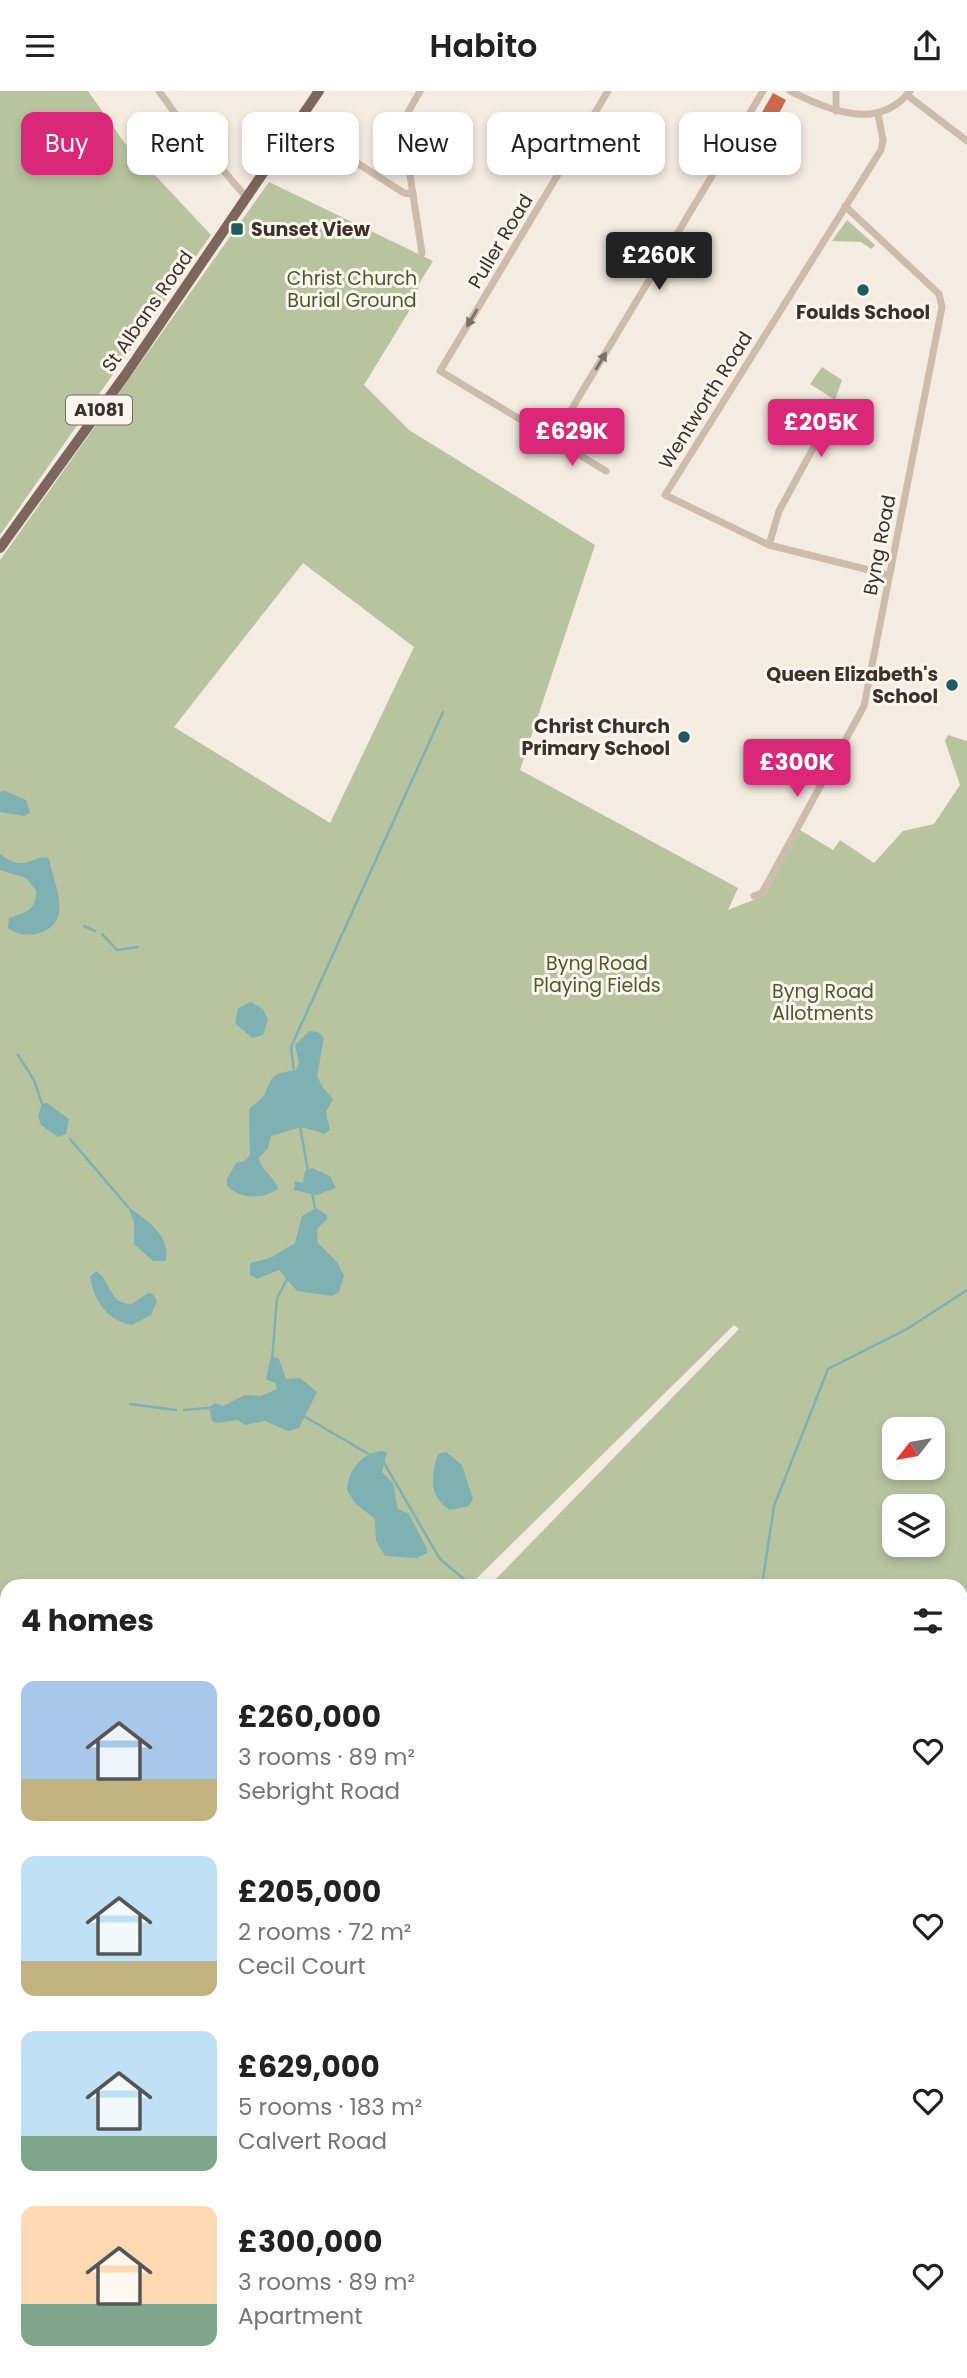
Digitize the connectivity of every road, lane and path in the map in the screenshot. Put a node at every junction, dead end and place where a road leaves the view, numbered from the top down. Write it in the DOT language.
graph roads {
  1 [pos="159,91"];
  2 [pos="319,91"];
  3 [pos="420,91"];
  4 [pos="608,91"];
  5 [pos="763,91"];
  6 [pos="790,91"];
  7 [pos="836,91"];
  8 [pos="909,93"];
  9 [pos="836,111"];
  10 [pos="304,112"];
  11 [pos="877,114"];
  12 [pos="967,141"];
  13 [pos="359,164"];
  14 [pos="262,175"];
  15 [pos="412,194"];
  16 [pos="247,198"];
  17 [pos="845,206"];
  18 [pos="422,253"];
  19 [pos="822,432"];
  20 [pos="553,440"];
  21 [pos="606,471"];
  22 [pos="769,545"];
  23 [pos="0,548"];
  24 [pos="889,575"];
  25 [pos="754,896"];
  1 -- 16 [label="street"];
  2 -- 10 [label="main road, St Albans Road / A1081"];
  3 -- 15 [label="street"];
  4 -- 20 [label="street, Puller Road, one-way"];
  20 -- 5 [label="street, one-way"];
  6 -- 9 [label="street"];
  7 -- 9 [label="street"];
  8 -- 11 [label="street"];
  8 -- 12 [label="street"];
  9 -- 11 [label="street"];
  11 -- 17 [label="street, Wentworth Road"];
  13 -- 15 [label="street"];
  14 -- 16 [label="main road, St Albans Road / A1081"];
  15 -- 18 [label="street"];
  16 -- 23 [label="main road, St Albans Road / A1081"];
  17 -- 22 [label="street, Wentworth Road"];
  17 -- 24 [label="street, Byng Road"];
  19 -- 22 [label="street"];
  20 -- 21 [label="street"];
  22 -- 24 [label="street, Wentworth Road"];
  24 -- 25 [label="street, Byng Road"];
}
